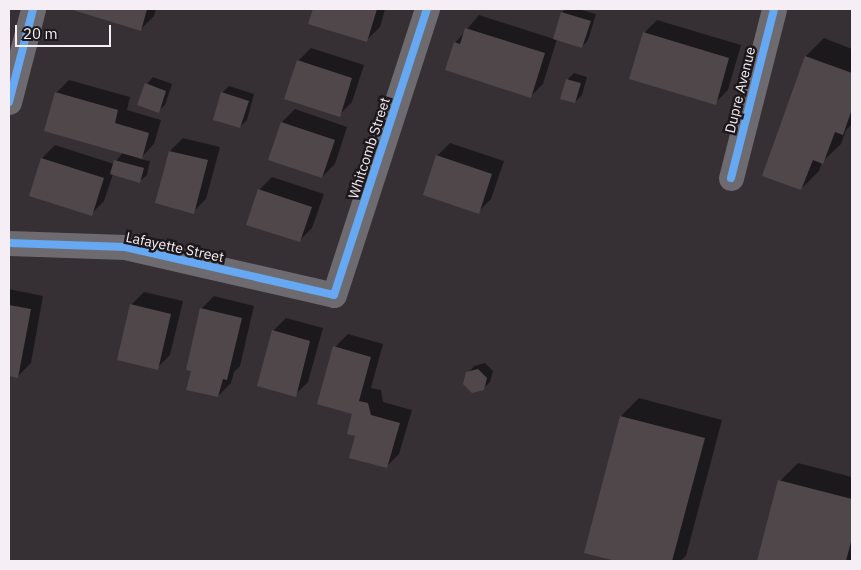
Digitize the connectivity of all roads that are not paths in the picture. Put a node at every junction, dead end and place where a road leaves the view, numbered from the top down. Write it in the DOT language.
graph roads {
  1 [pos="33,9"];
  2 [pos="427,9"];
  3 [pos="774,9"];
  4 [pos="9,102"];
  5 [pos="731,178"];
  6 [pos="9,243"];
  7 [pos="334,295"];
  1 -- 4 [label="street"];
  2 -- 7 [label="street, Whitcomb Street"];
  3 -- 5 [label="street, Dupre Avenue"];
  6 -- 7 [label="street, Lafayette Street"];
}
